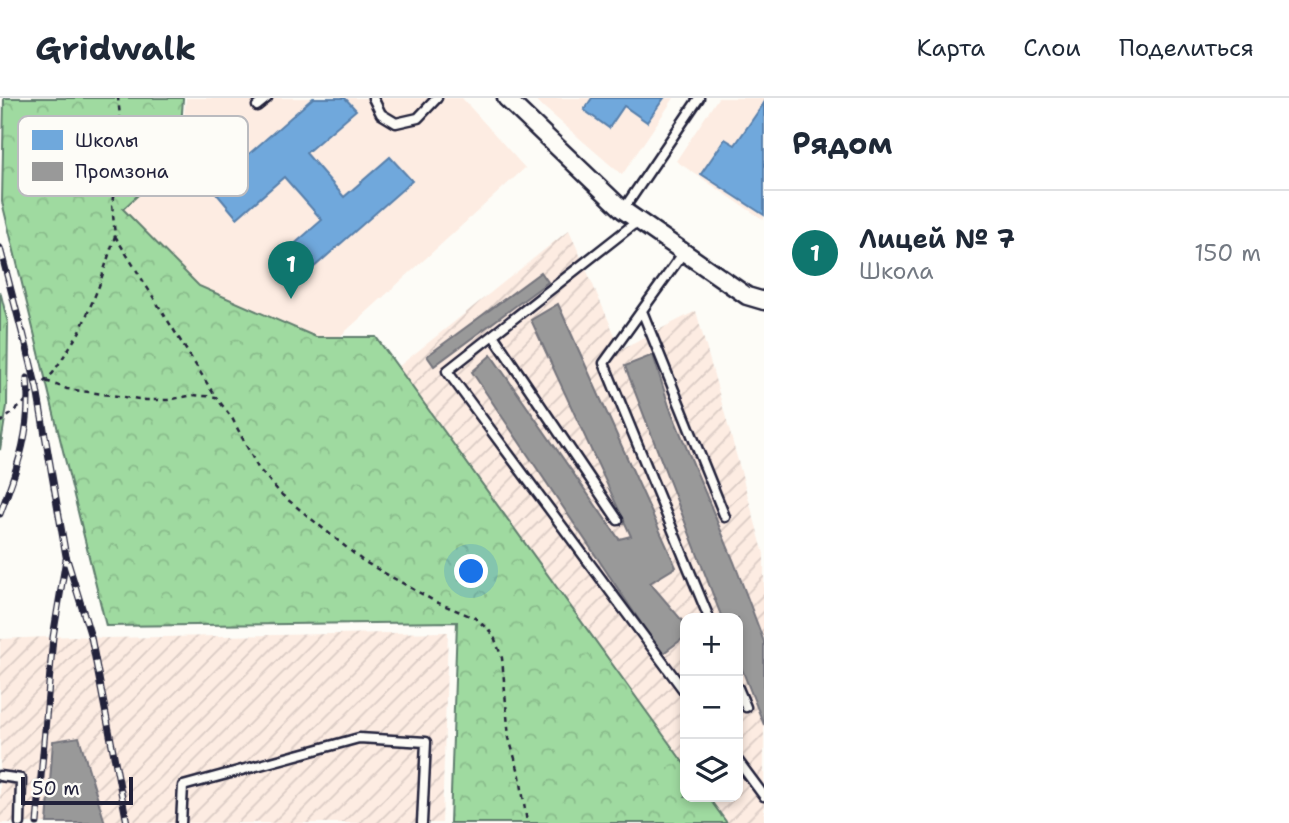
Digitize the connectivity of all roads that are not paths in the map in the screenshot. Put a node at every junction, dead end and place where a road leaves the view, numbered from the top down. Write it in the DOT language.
graph roads {
  1 [pos="267,98"];
  2 [pos="373,98"];
  3 [pos="437,98"];
  4 [pos="506,98"];
  5 [pos="699,98"];
  6 [pos="257,106"];
  7 [pos="623,210"];
  8 [pos="639,220"];
  9 [pos="684,252"];
  10 [pos="764,301"];
  11 [pos="642,311"];
  12 [pos="493,335"];
  13 [pos="725,517"];
  14 [pos="618,520"];
  15 [pos="707,613"];
  16 [pos="680,685"];
  17 [pos="743,700"];
  18 [pos="746,707"];
  19 [pos="743,768"];
  20 [pos="0,776"];
  21 [pos="764,796"];
  22 [pos="20,823"];
  23 [pos="181,823"];
  24 [pos="422,823"];
  1 -- 6 [label="lane"];
  2 -- 3 [label="lane"];
  4 -- 7 [label="street"];
  5 -- 7 [label="lane"];
  7 -- 8 [label="street"];
  8 -- 9 [label="street"];
  8 -- 12 [label="lane"];
  9 -- 10 [label="street"];
  9 -- 11 [label="lane"];
  11 -- 13 [label="lane"];
  11 -- 15 [label="lane"];
  12 -- 14 [label="lane"];
  12 -- 16 [label="lane"];
  17 -- 18 [label="lane"];
  19 -- 21 [label="lane"];
  20 -- 22 [label="lane"];
  23 -- 24 [label="lane"];
}
